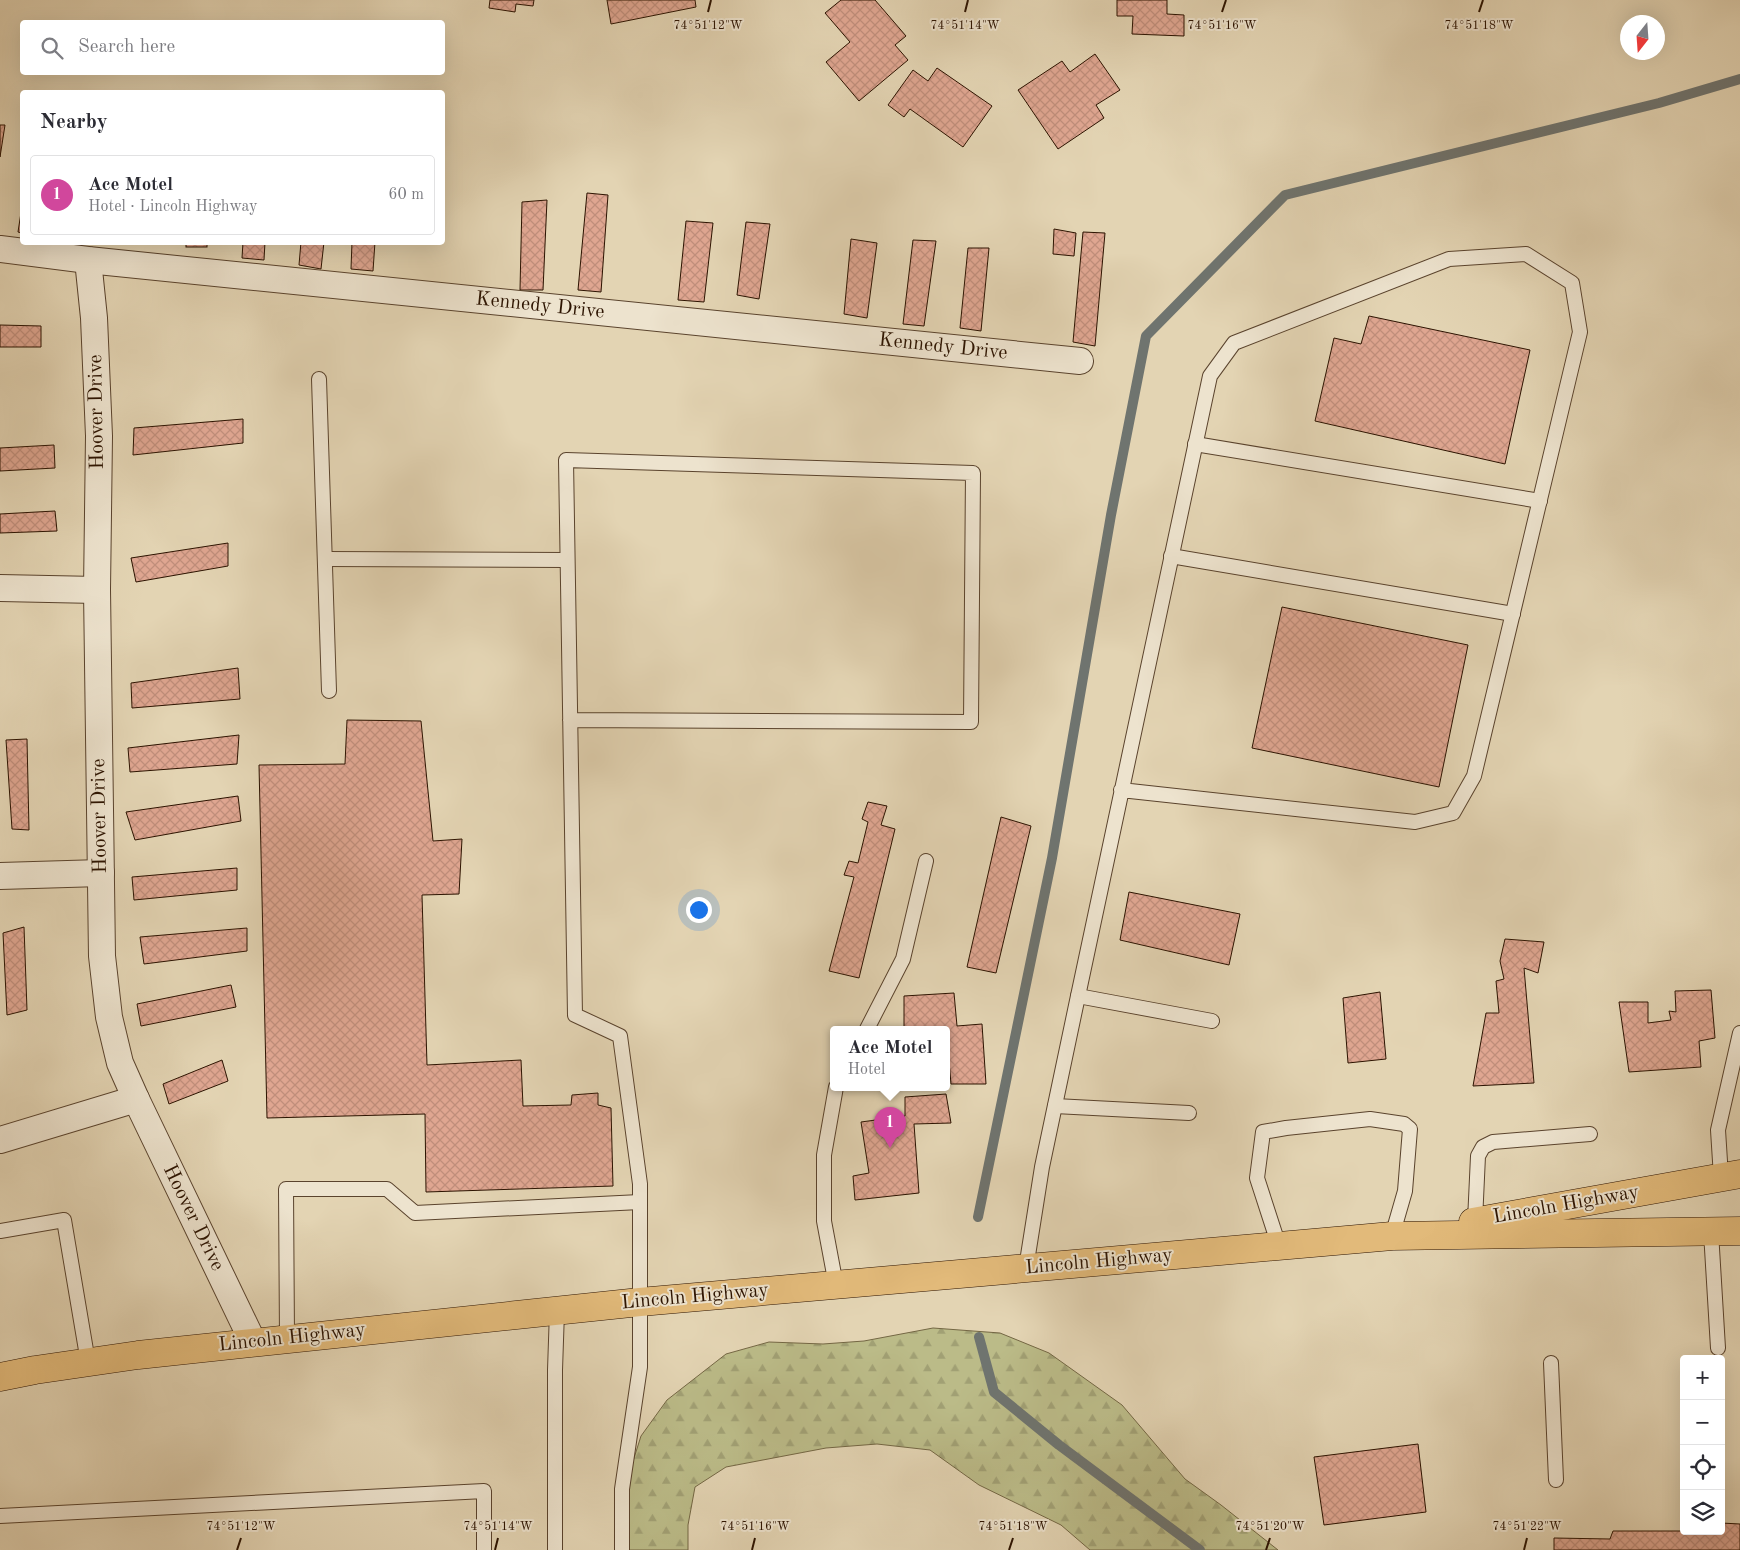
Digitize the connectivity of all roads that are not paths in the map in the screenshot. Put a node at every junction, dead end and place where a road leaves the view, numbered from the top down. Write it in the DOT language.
graph roads {
  1 [pos="0,249"];
  2 [pos="88,260"];
  3 [pos="1080,361"];
  4 [pos="319,379"];
  5 [pos="1195,444"];
  6 [pos="1540,501"];
  7 [pos="1171,556"];
  8 [pos="325,559"];
  9 [pos="567,560"];
  10 [pos="0,588"];
  11 [pos="97,590"];
  12 [pos="1513,614"];
  13 [pos="329,691"];
  14 [pos="570,720"];
  15 [pos="1121,790"];
  16 [pos="926,861"];
  17 [pos="101,873"];
  18 [pos="0,876"];
  19 [pos="1078,996"];
  20 [pos="1212,1020"];
  21 [pos="869,1026"];
  22 [pos="1740,1033"];
  23 [pos="835,1091"];
  24 [pos="136,1099"];
  25 [pos="1055,1106"];
  26 [pos="1189,1113"];
  27 [pos="1590,1134"];
  28 [pos="0,1140"];
  29 [pos="1731,1176"];
  30 [pos="640,1202"];
  31 [pos="1475,1221"];
  32 [pos="0,1231"];
  33 [pos="1740,1231"];
  34 [pos="1711,1232"];
  35 [pos="1392,1236"];
  36 [pos="1280,1246"];
  37 [pos="1026,1268"];
  38 [pos="836,1284"];
  39 [pos="640,1302"];
  40 [pos="557,1310"];
  41 [pos="287,1338"];
  42 [pos="253,1342"];
  43 [pos="1718,1348"];
  44 [pos="88,1362"];
  45 [pos="1551,1363"];
  46 [pos="0,1377"];
  47 [pos="1556,1480"];
  48 [pos="0,1516"];
  49 [pos="484,1550"];
  50 [pos="555,1550"];
  51 [pos="622,1550"];
  1 -- 2 [label="street, Kennedy Drive"];
  2 -- 3 [label="street, Kennedy Drive"];
  2 -- 11 [label="street, Hoover Drive"];
  4 -- 8 [label="lane"];
  5 -- 6 [label="lane"];
  5 -- 6 [label="lane"];
  5 -- 7 [label="lane"];
  6 -- 12 [label="lane"];
  7 -- 12 [label="lane"];
  7 -- 15 [label="lane"];
  8 -- 9 [label="lane"];
  8 -- 13 [label="lane"];
  9 -- 14 [label="lane"];
  9 -- 14 [label="lane"];
  10 -- 11 [label="street"];
  11 -- 17 [label="street, Hoover Drive"];
  12 -- 15 [label="lane"];
  14 -- 30 [label="lane"];
  15 -- 19 [label="lane"];
  16 -- 21 [label="lane"];
  17 -- 18 [label="street"];
  17 -- 24 [label="street, Hoover Drive"];
  19 -- 20 [label="lane"];
  19 -- 25 [label="lane"];
  22 -- 29 [label="lane"];
  23 -- 38 [label="lane"];
  24 -- 28 [label="street"];
  24 -- 42 [label="street, Hoover Drive"];
  25 -- 26 [label="lane"];
  25 -- 37 [label="lane"];
  27 -- 31 [label="lane"];
  29 -- 31 [label="main road, Lincoln Highway"];
  30 -- 39 [label="lane"];
  30 -- 41 [label="lane"];
  31 -- 35 [label="main road, Lincoln Highway"];
  32 -- 44 [label="lane"];
  33 -- 34 [label="main road, Lincoln Highway"];
  34 -- 35 [label="main road, Lincoln Highway"];
  34 -- 43 [label="lane"];
  35 -- 36 [label="main road, Lincoln Highway"];
  35 -- 36 [label="lane"];
  36 -- 37 [label="main road, Lincoln Highway"];
  37 -- 38 [label="main road, Lincoln Highway"];
  38 -- 39 [label="main road, Lincoln Highway"];
  39 -- 40 [label="main road, Lincoln Highway"];
  39 -- 51 [label="lane"];
  40 -- 41 [label="main road, Lincoln Highway"];
  40 -- 50 [label="lane"];
  41 -- 42 [label="main road, Lincoln Highway"];
  42 -- 44 [label="main road, Lincoln Highway"];
  44 -- 46 [label="main road, Lincoln Highway"];
  45 -- 47 [label="lane"];
  48 -- 49 [label="lane"];
}
